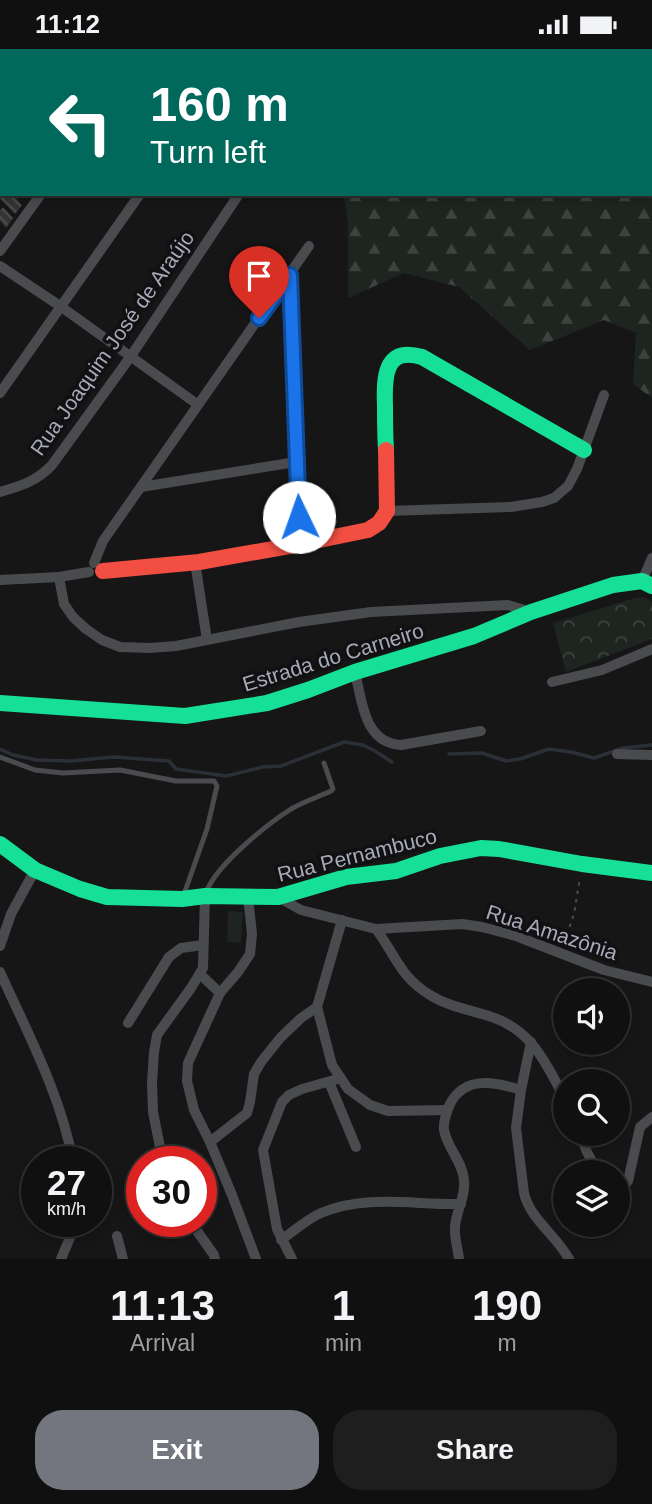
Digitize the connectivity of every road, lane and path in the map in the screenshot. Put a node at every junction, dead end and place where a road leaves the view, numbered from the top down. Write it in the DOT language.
graph roads {
  1 [pos="40,196"];
  2 [pos="139,196"];
  3 [pos="238,196"];
  4 [pos="309,246"];
  5 [pos="0,251"];
  6 [pos="0,266"];
  7 [pos="290,275"];
  8 [pos="60,306"];
  9 [pos="131,356"];
  10 [pos="0,393"];
  11 [pos="604,395"];
  12 [pos="197,404"];
  13 [pos="584,450"];
  14 [pos="296,462"];
  15 [pos="141,487"];
  16 [pos="0,492"];
  17 [pos="387,511"];
  18 [pos="300,544"];
  19 [pos="652,558"];
  20 [pos="195,562"];
  21 [pos="95,568"];
  22 [pos="59,577"];
  23 [pos="0,580"];
  24 [pos="647,584"];
  25 [pos="531,612"];
  26 [pos="207,640"];
  27 [pos="652,649"];
  28 [pos="355,672"];
  29 [pos="552,682"];
  30 [pos="0,703"];
  31 [pos="481,731"];
  32 [pos="617,754"];
  33 [pos="652,755"];
  34 [pos="0,757"];
  35 [pos="324,764"];
  36 [pos="0,844"];
  37 [pos="582,864"];
  38 [pos="35,870"];
  39 [pos="652,873"];
  40 [pos="205,896"];
  41 [pos="248,897"];
  42 [pos="278,897"];
  43 [pos="182,898"];
  44 [pos="342,920"];
  45 [pos="376,929"];
  46 [pos="203,944"];
  47 [pos="0,946"];
  48 [pos="560,954"];
  49 [pos="0,972"];
  50 [pos="200,974"];
  51 [pos="652,982"];
  52 [pos="220,993"];
  53 [pos="317,1007"];
  54 [pos="128,1023"];
  55 [pos="531,1042"];
  56 [pos="553,1074"];
  57 [pos="341,1078"];
  58 [pos="328,1082"];
  59 [pos="521,1090"];
  60 [pos="447,1110"];
  61 [pos="652,1117"];
  62 [pos="210,1142"];
  63 [pos="70,1146"];
  64 [pos="160,1146"];
  65 [pos="356,1147"];
  66 [pos="630,1172"];
  67 [pos="461,1204"];
  68 [pos="117,1236"];
  69 [pos="70,1237"];
  70 [pos="201,1237"];
  71 [pos="281,1240"];
  72 [pos="61,1259"];
  73 [pos="123,1259"];
  74 [pos="215,1259"];
  75 [pos="256,1259"];
  76 [pos="292,1259"];
  77 [pos="459,1259"];
  78 [pos="569,1259"];
  1 -- 5 [label="street"];
  2 -- 8 [label="street"];
  3 -- 9 [label="street, Rua Joaquim José de Araújo"];
  4 -- 7 [label="street"];
  6 -- 8 [label="street"];
  7 -- 12 [label="street"];
  7 -- 14 [label="street"];
  8 -- 9 [label="street"];
  8 -- 10 [label="street"];
  9 -- 12 [label="street"];
  9 -- 16 [label="street, Rua Joaquim José de Araújo"];
  11 -- 13 [label="street"];
  12 -- 15 [label="street"];
  13 -- 17 [label="street"];
  13 -- 17 [label="street"];
  14 -- 15 [label="street"];
  14 -- 18 [label="street"];
  15 -- 21 [label="street"];
  17 -- 18 [label="street"];
  18 -- 20 [label="street"];
  19 -- 24 [label="street, Estrada do Carneiro"];
  20 -- 21 [label="street"];
  20 -- 26 [label="street"];
  21 -- 22 [label="street"];
  22 -- 23 [label="street"];
  22 -- 26 [label="street"];
  24 -- 25 [label="street, Estrada do Carneiro"];
  25 -- 26 [label="street"];
  25 -- 28 [label="street, Estrada do Carneiro"];
  27 -- 29 [label="street"];
  28 -- 30 [label="street, Estrada do Carneiro"];
  28 -- 31 [label="street"];
  32 -- 33 [label="street"];
  34 -- 43 [label="lane"];
  35 -- 40 [label="lane"];
  36 -- 38 [label="street, Rua Pernambuco"];
  37 -- 39 [label="street, Rua Pernambuco"];
  37 -- 42 [label="street, Rua Pernambuco"];
  37 -- 48 [label="path"];
  38 -- 43 [label="street, Rua Pernambuco"];
  38 -- 47 [label="street"];
  40 -- 41 [label="street, Rua Pernambuco"];
  40 -- 43 [label="street, Rua Pernambuco"];
  40 -- 46 [label="street"];
  41 -- 42 [label="street, Rua Pernambuco"];
  41 -- 52 [label="street"];
  42 -- 44 [label="street, Rua Amazônia"];
  44 -- 45 [label="street, Rua Amazônia"];
  44 -- 53 [label="street"];
  45 -- 48 [label="street, Rua Amazônia"];
  45 -- 55 [label="street"];
  46 -- 50 [label="street"];
  46 -- 54 [label="street"];
  48 -- 51 [label="street, Rua Amazônia"];
  49 -- 63 [label="street"];
  50 -- 52 [label="street"];
  50 -- 64 [label="street"];
  52 -- 62 [label="street"];
  53 -- 57 [label="street"];
  53 -- 62 [label="street"];
  55 -- 56 [label="street"];
  55 -- 59 [label="street"];
  57 -- 58 [label="street"];
  57 -- 60 [label="street"];
  58 -- 65 [label="street"];
  58 -- 71 [label="street"];
  59 -- 60 [label="street"];
  59 -- 78 [label="street"];
  60 -- 67 [label="street"];
  61 -- 66 [label="street"];
  62 -- 75 [label="street"];
  67 -- 71 [label="street"];
  67 -- 77 [label="street"];
  68 -- 73 [label="street"];
  69 -- 72 [label="street"];
  70 -- 74 [label="street"];
  71 -- 76 [label="street"];
}
